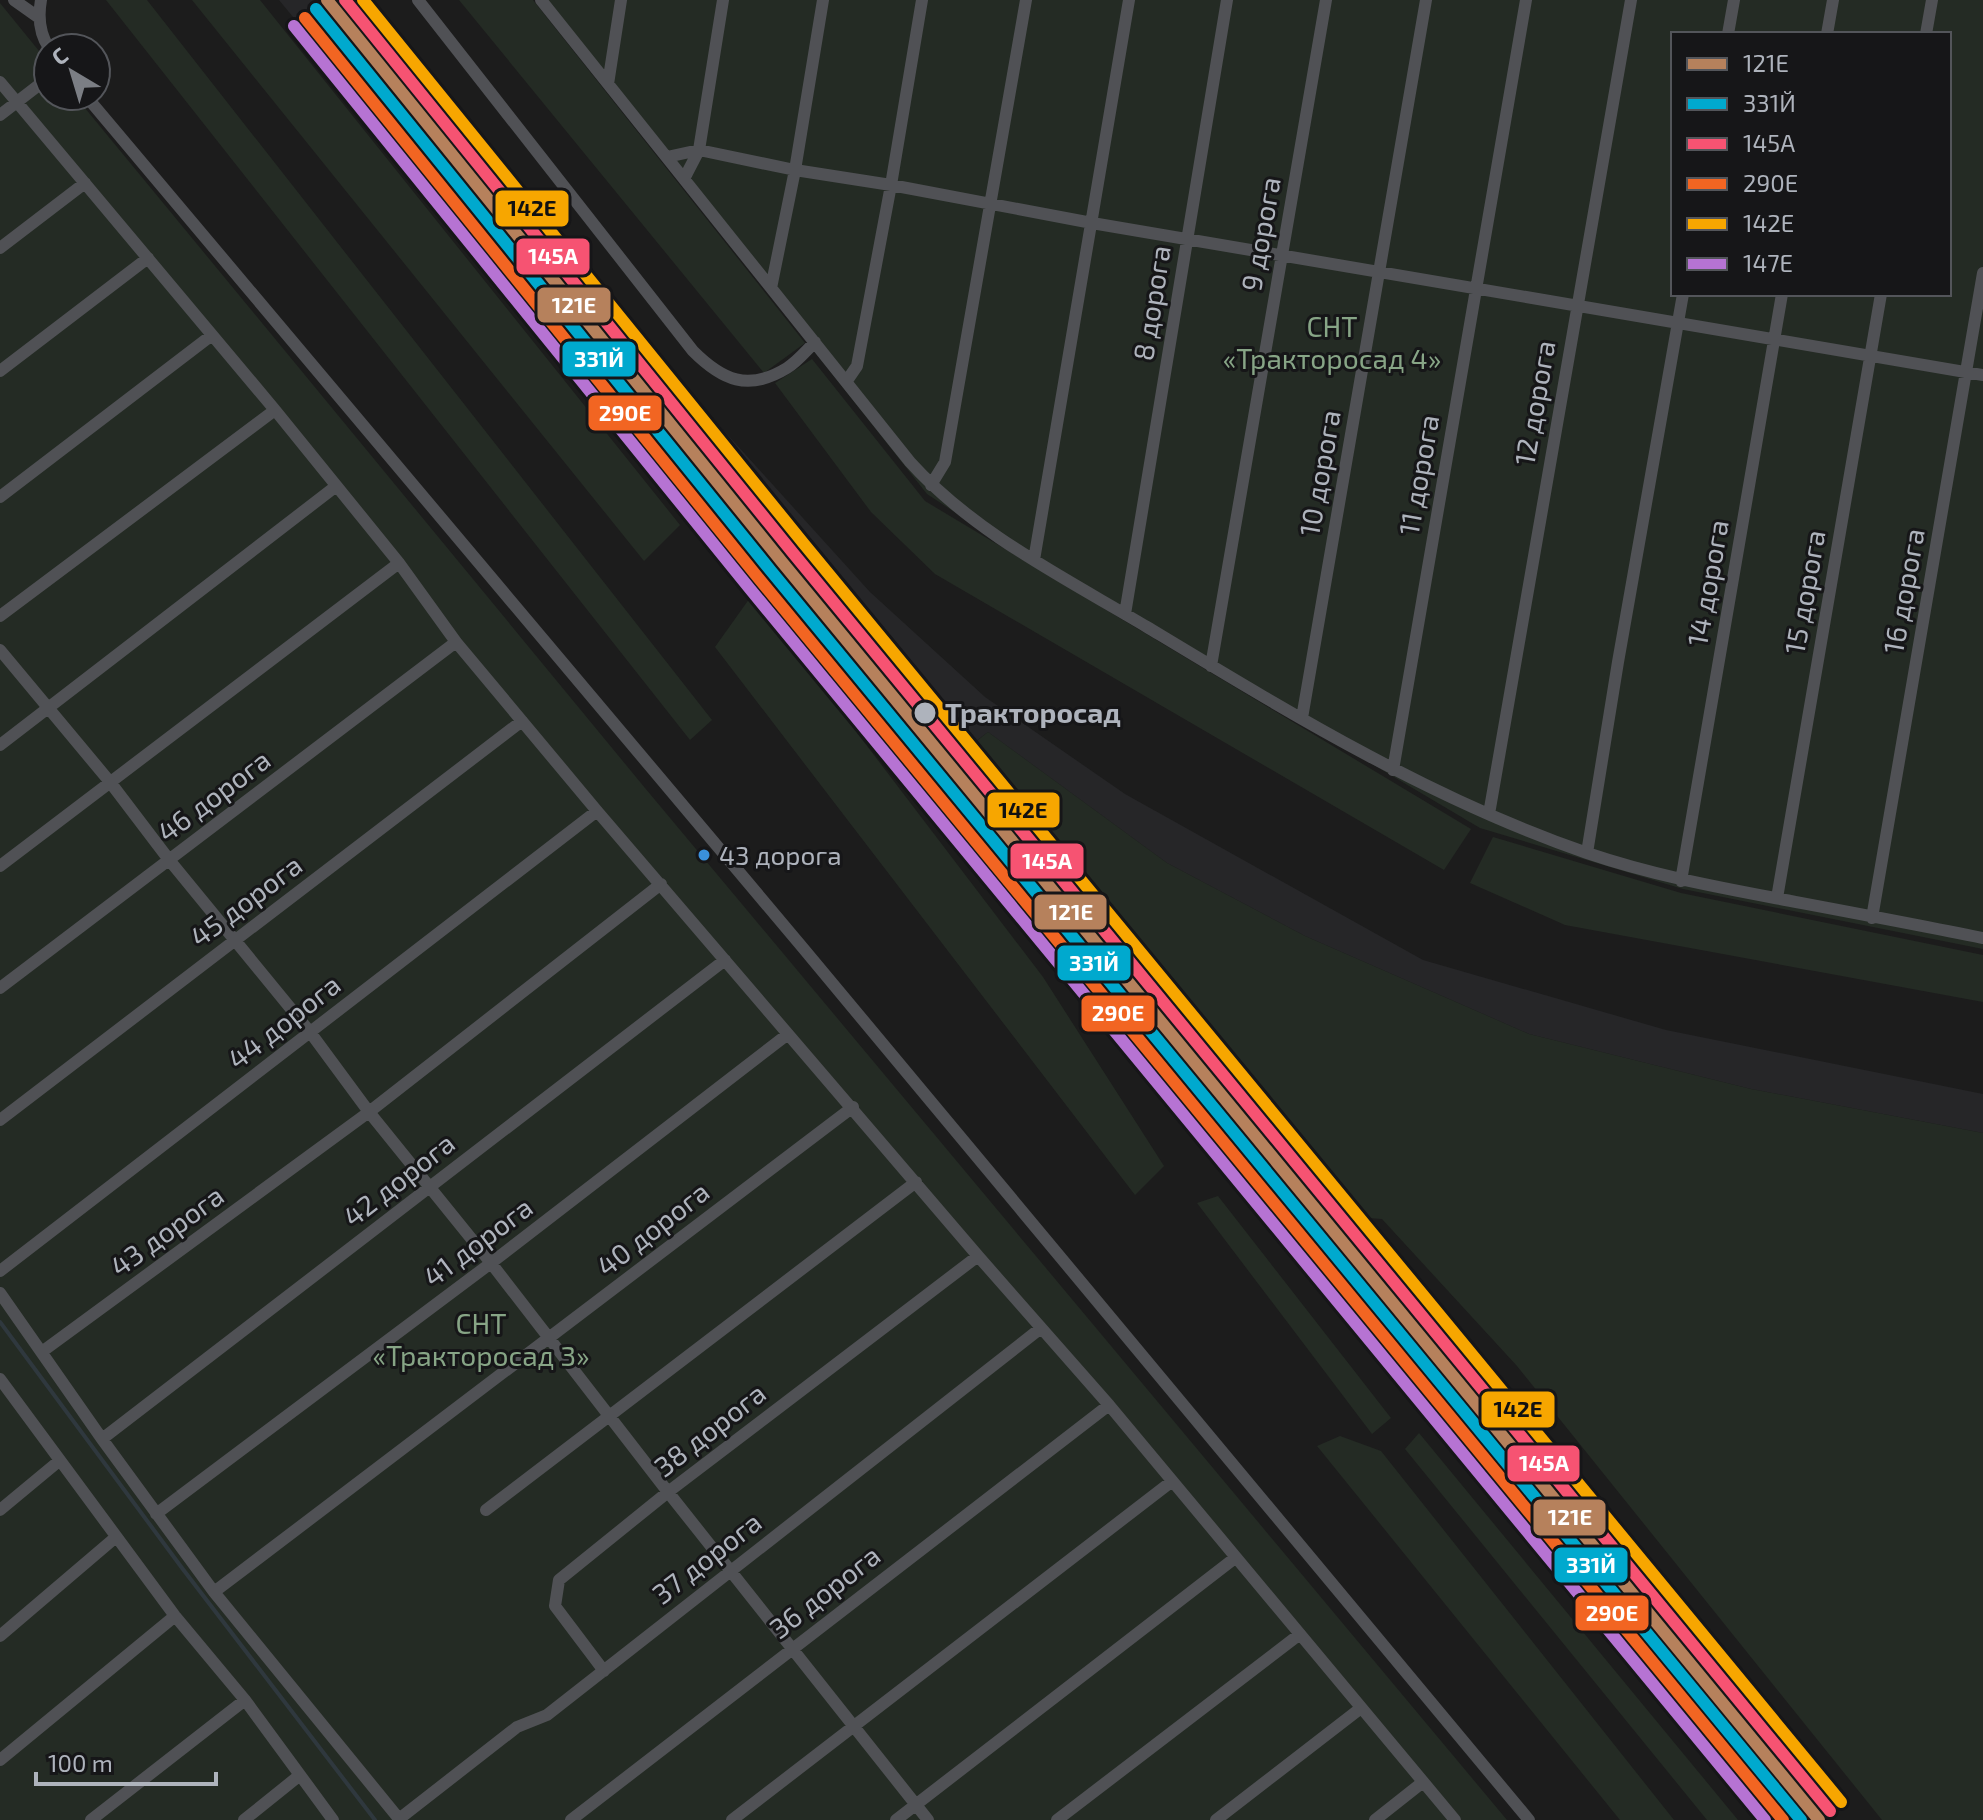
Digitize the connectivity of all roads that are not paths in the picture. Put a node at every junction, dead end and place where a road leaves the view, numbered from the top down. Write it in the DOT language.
graph roads {
  1 [pos="14,0"];
  2 [pos="41,0"];
  3 [pos="418,0"];
  4 [pos="541,0"];
  5 [pos="621,0"];
  6 [pos="723,0"];
  7 [pos="823,0"];
  8 [pos="922,0"];
  9 [pos="1026,0"];
  10 [pos="1129,0"];
  11 [pos="1227,0"];
  12 [pos="1326,0"];
  13 [pos="1426,0"];
  14 [pos="1526,0"];
  15 [pos="1631,0"];
  16 [pos="1734,0"];
  17 [pos="1833,0"];
  18 [pos="1932,0"];
  19 [pos="38,17"];
  20 [pos="42,32"];
  21 [pos="1728,32"];
  22 [pos="1827,32"];
  23 [pos="1926,32"];
  24 [pos="0,82"];
  25 [pos="608,84"];
  26 [pos="32,90"];
  27 [pos="16,102"];
  28 [pos="99,112"];
  29 [pos="0,115"];
  30 [pos="699,150"];
  31 [pos="667,157"];
  32 [pos="795,170"];
  33 [pos="684,179"];
  34 [pos="85,183"];
  35 [pos="891,185"];
  36 [pos="990,204"];
  37 [pos="1092,223"];
  38 [pos="1188,238"];
  39 [pos="0,248"];
  40 [pos="1282,255"];
  41 [pos="148,258"];
  42 [pos="1379,270"];
  43 [pos="1983,273"];
  44 [pos="1476,287"];
  45 [pos="771,288"];
  46 [pos="1683,296"];
  47 [pos="1782,296"];
  48 [pos="1881,296"];
  49 [pos="1577,305"];
  50 [pos="1679,323"];
  51 [pos="212,335"];
  52 [pos="1775,339"];
  53 [pos="815,342"];
  54 [pos="1870,355"];
  55 [pos="0,371"];
  56 [pos="1966,372"];
  57 [pos="1983,375"];
  58 [pos="846,382"];
  59 [pos="275,410"];
  60 [pos="931,485"];
  61 [pos="335,487"];
  62 [pos="0,497"];
  63 [pos="1034,560"];
  64 [pos="399,563"];
  65 [pos="1125,614"];
  66 [pos="0,616"];
  67 [pos="456,642"];
  68 [pos="0,650"];
  69 [pos="1211,666"];
  70 [pos="49,710"];
  71 [pos="1302,718"];
  72 [pos="522,721"];
  73 [pos="0,745"];
  74 [pos="1393,770"];
  75 [pos="110,782"];
  76 [pos="597,811"];
  77 [pos="1489,814"];
  78 [pos="1587,853"];
  79 [pos="170,861"];
  80 [pos="0,866"];
  81 [pos="1681,881"];
  82 [pos="661,884"];
  83 [pos="1777,898"];
  84 [pos="1872,918"];
  85 [pos="1983,938"];
  86 [pos="235,939"];
  87 [pos="725,960"];
  88 [pos="0,988"];
  89 [pos="310,1032"];
  90 [pos="788,1034"];
  91 [pos="853,1107"];
  92 [pos="369,1112"];
  93 [pos="0,1120"];
  94 [pos="916,1182"];
  95 [pos="430,1187"];
  96 [pos="978,1256"];
  97 [pos="491,1263"];
  98 [pos="0,1271"];
  99 [pos="0,1293"];
  100 [pos="1041,1328"];
  101 [pos="550,1339"];
  102 [pos="43,1351"];
  103 [pos="1,1383"];
  104 [pos="1109,1405"];
  105 [pos="609,1414"];
  106 [pos="102,1439"];
  107 [pos="59,1461"];
  108 [pos="1171,1482"];
  109 [pos="668,1492"];
  110 [pos="0,1510"];
  111 [pos="486,1510"];
  112 [pos="156,1514"];
  113 [pos="116,1537"];
  114 [pos="1235,1558"];
  115 [pos="732,1569"];
  116 [pos="214,1592"];
  117 [pos="175,1616"];
  118 [pos="1300,1634"];
  119 [pos="0,1636"];
  120 [pos="792,1647"];
  121 [pos="604,1671"];
  122 [pos="245,1700"];
  123 [pos="1361,1708"];
  124 [pos="855,1726"];
  125 [pos="0,1760"];
  126 [pos="300,1775"];
  127 [pos="1423,1782"];
  128 [pos="916,1804"];
  129 [pos="400,1819"];
  130 [pos="91,1820"];
  131 [pos="244,1820"];
  132 [pos="333,1820"];
  133 [pos="571,1820"];
  134 [pos="732,1820"];
  135 [pos="896,1820"];
  136 [pos="928,1820"];
  137 [pos="1057,1820"];
  138 [pos="1216,1820"];
  139 [pos="1375,1820"];
  140 [pos="1455,1820"];
  141 [pos="1529,1820"];
  1 -- 19 [label="street"];
  2 -- 19 [label="street"];
  3 -- 53 [label="street"];
  4 -- 25 [label="street"];
  5 -- 25 [label="street"];
  6 -- 30 [label="street"];
  7 -- 32 [label="street"];
  8 -- 35 [label="street"];
  9 -- 36 [label="street"];
  10 -- 37 [label="street"];
  11 -- 38 [label="street, 8 дорога"];
  12 -- 40 [label="street, 9 дорога"];
  13 -- 42 [label="street, 10 дорога"];
  14 -- 44 [label="street, 11 дорога"];
  15 -- 49 [label="street, 12 дорога"];
  16 -- 21 [label="street"];
  17 -- 22 [label="street"];
  18 -- 23 [label="street"];
  19 -- 20 [label="street"];
  24 -- 27 [label="street"];
  25 -- 31 [label="street"];
  26 -- 27 [label="street"];
  27 -- 29 [label="street"];
  27 -- 34 [label="street"];
  28 -- 141 [label="street"];
  30 -- 31 [label="street"];
  30 -- 32 [label="street"];
  30 -- 33 [label="street"];
  31 -- 33 [label="street"];
  32 -- 35 [label="street"];
  32 -- 45 [label="street"];
  33 -- 45 [label="street"];
  34 -- 39 [label="street"];
  34 -- 41 [label="street"];
  35 -- 36 [label="street"];
  35 -- 58 [label="street"];
  36 -- 37 [label="street"];
  36 -- 60 [label="street"];
  37 -- 38 [label="street"];
  37 -- 63 [label="street"];
  38 -- 40 [label="street"];
  38 -- 65 [label="street, 8 дорога"];
  40 -- 42 [label="street"];
  40 -- 69 [label="street, 9 дорога"];
  41 -- 51 [label="street"];
  41 -- 55 [label="street"];
  42 -- 44 [label="street"];
  42 -- 71 [label="street, 10 дорога"];
  43 -- 56 [label="street, 16 дорога"];
  44 -- 49 [label="street"];
  44 -- 74 [label="street, 11 дорога"];
  45 -- 53 [label="street"];
  46 -- 50 [label="street"];
  47 -- 52 [label="street, 14 дорога"];
  48 -- 54 [label="street, 15 дорога"];
  49 -- 50 [label="street"];
  49 -- 77 [label="street, 12 дорога"];
  50 -- 52 [label="street"];
  50 -- 78 [label="street"];
  51 -- 59 [label="street"];
  51 -- 62 [label="street"];
  52 -- 54 [label="street"];
  52 -- 81 [label="street, 14 дорога"];
  53 -- 58 [label="street"];
  54 -- 56 [label="street"];
  54 -- 83 [label="street, 15 дорога"];
  56 -- 57 [label="street"];
  56 -- 84 [label="street, 16 дорога"];
  58 -- 60 [label="street"];
  59 -- 61 [label="street"];
  59 -- 66 [label="street"];
  60 -- 63 [label="street"];
  61 -- 64 [label="street"];
  61 -- 70 [label="street"];
  63 -- 65 [label="street"];
  64 -- 67 [label="street"];
  64 -- 75 [label="street"];
  65 -- 69 [label="street"];
  67 -- 72 [label="street"];
  67 -- 79 [label="street, 46 дорога"];
  68 -- 70 [label="street"];
  69 -- 71 [label="street"];
  70 -- 73 [label="street"];
  70 -- 75 [label="street"];
  71 -- 74 [label="street"];
  72 -- 76 [label="street"];
  72 -- 86 [label="street, 45 дорога"];
  74 -- 77 [label="street"];
  75 -- 79 [label="street"];
  75 -- 80 [label="street"];
  76 -- 82 [label="street"];
  76 -- 89 [label="street, 44 дорога"];
  77 -- 78 [label="street"];
  78 -- 81 [label="street"];
  79 -- 86 [label="street"];
  79 -- 88 [label="street, 46 дорога"];
  81 -- 83 [label="street"];
  82 -- 87 [label="street"];
  82 -- 92 [label="street, 43 дорога"];
  83 -- 84 [label="street"];
  84 -- 85 [label="street"];
  86 -- 89 [label="street"];
  86 -- 93 [label="street, 45 дорога"];
  87 -- 90 [label="street"];
  87 -- 95 [label="street, 42 дорога"];
  89 -- 92 [label="street"];
  89 -- 98 [label="street, 44 дорога"];
  90 -- 91 [label="street"];
  90 -- 97 [label="street, 41 дорога"];
  91 -- 94 [label="street"];
  91 -- 101 [label="street, 40 дорога"];
  92 -- 95 [label="street"];
  92 -- 102 [label="street, 43 дорога"];
  94 -- 96 [label="street"];
  94 -- 105 [label="street"];
  95 -- 97 [label="street"];
  95 -- 106 [label="street, 42 дорога"];
  96 -- 100 [label="street"];
  96 -- 109 [label="street, 38 дорога"];
  97 -- 101 [label="street"];
  97 -- 112 [label="street, 41 дорога"];
  99 -- 102 [label="street"];
  100 -- 104 [label="street"];
  100 -- 115 [label="street, 37 дорога"];
  101 -- 105 [label="street"];
  101 -- 116 [label="street, 40 дорога"];
  102 -- 106 [label="street"];
  103 -- 107 [label="street"];
  104 -- 108 [label="street"];
  104 -- 120 [label="street, 36 дорога"];
  105 -- 109 [label="street"];
  105 -- 111 [label="street"];
  106 -- 112 [label="street"];
  107 -- 110 [label="street"];
  107 -- 113 [label="street"];
  108 -- 114 [label="street"];
  108 -- 124 [label="street"];
  109 -- 115 [label="street"];
  109 -- 121 [label="street, 38 дорога"];
  112 -- 116 [label="street"];
  113 -- 117 [label="street"];
  113 -- 119 [label="street"];
  114 -- 118 [label="street"];
  114 -- 128 [label="street"];
  115 -- 120 [label="street"];
  115 -- 121 [label="street, 37 дорога"];
  116 -- 129 [label="street"];
  117 -- 122 [label="street"];
  117 -- 125 [label="street"];
  118 -- 123 [label="street"];
  118 -- 137 [label="street"];
  120 -- 124 [label="street"];
  120 -- 133 [label="street, 36 дорога"];
  121 -- 129 [label="street, 37 дорога"];
  122 -- 126 [label="street"];
  122 -- 130 [label="street"];
  123 -- 127 [label="street"];
  123 -- 138 [label="street"];
  124 -- 128 [label="street"];
  124 -- 134 [label="street"];
  126 -- 131 [label="street"];
  126 -- 132 [label="street"];
  127 -- 139 [label="street"];
  127 -- 140 [label="street"];
  128 -- 135 [label="street"];
  128 -- 136 [label="street"];
}
